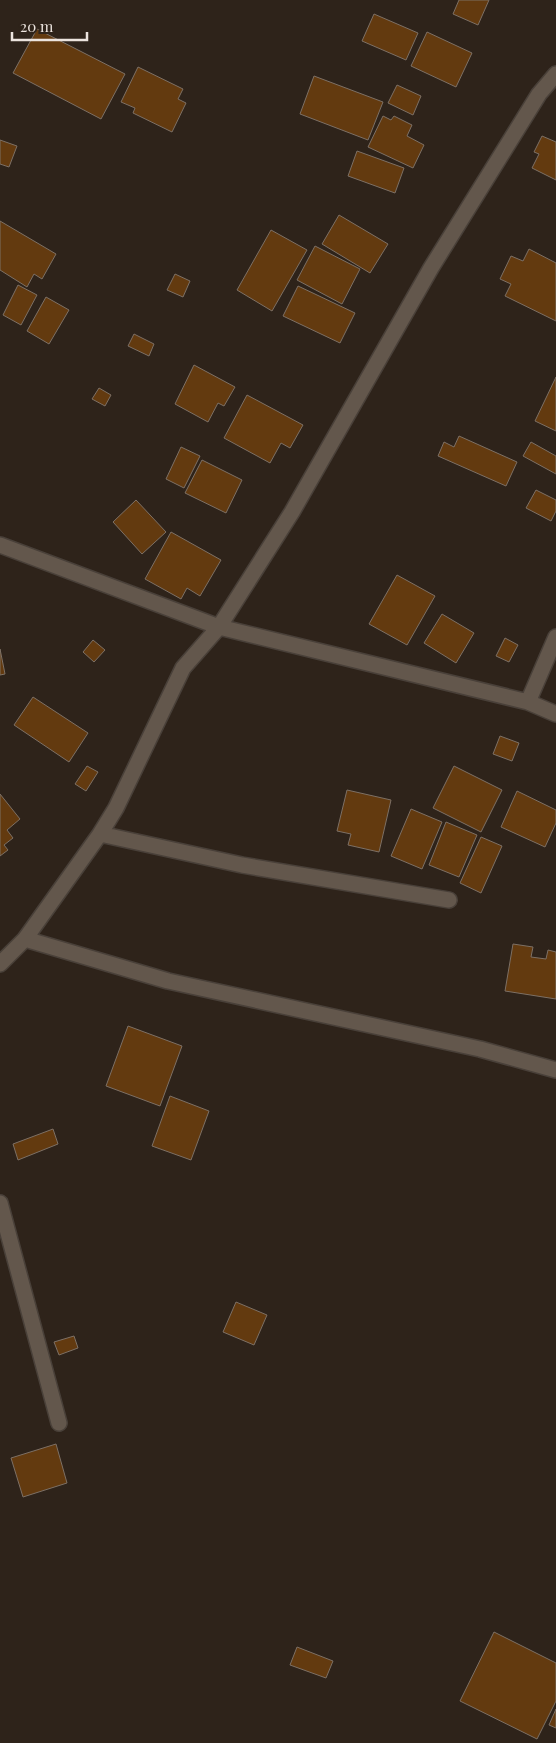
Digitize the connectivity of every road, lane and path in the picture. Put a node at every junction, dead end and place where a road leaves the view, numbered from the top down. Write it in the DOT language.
graph roads {
  1 [pos="556,74"];
  2 [pos="0,545"];
  3 [pos="219,627"];
  4 [pos="556,637"];
  5 [pos="528,702"];
  6 [pos="556,714"];
  7 [pos="100,834"];
  8 [pos="449,900"];
  9 [pos="25,939"];
  10 [pos="0,964"];
  11 [pos="556,1070"];
  12 [pos="0,1203"];
  13 [pos="59,1424"];
  1 -- 3 [label="street"];
  2 -- 3 [label="street"];
  3 -- 5 [label="street"];
  3 -- 7 [label="street"];
  4 -- 5 [label="street"];
  5 -- 6 [label="street"];
  7 -- 8 [label="street"];
  7 -- 9 [label="street"];
  9 -- 10 [label="street"];
  9 -- 11 [label="street"];
  12 -- 13 [label="street"];
}
